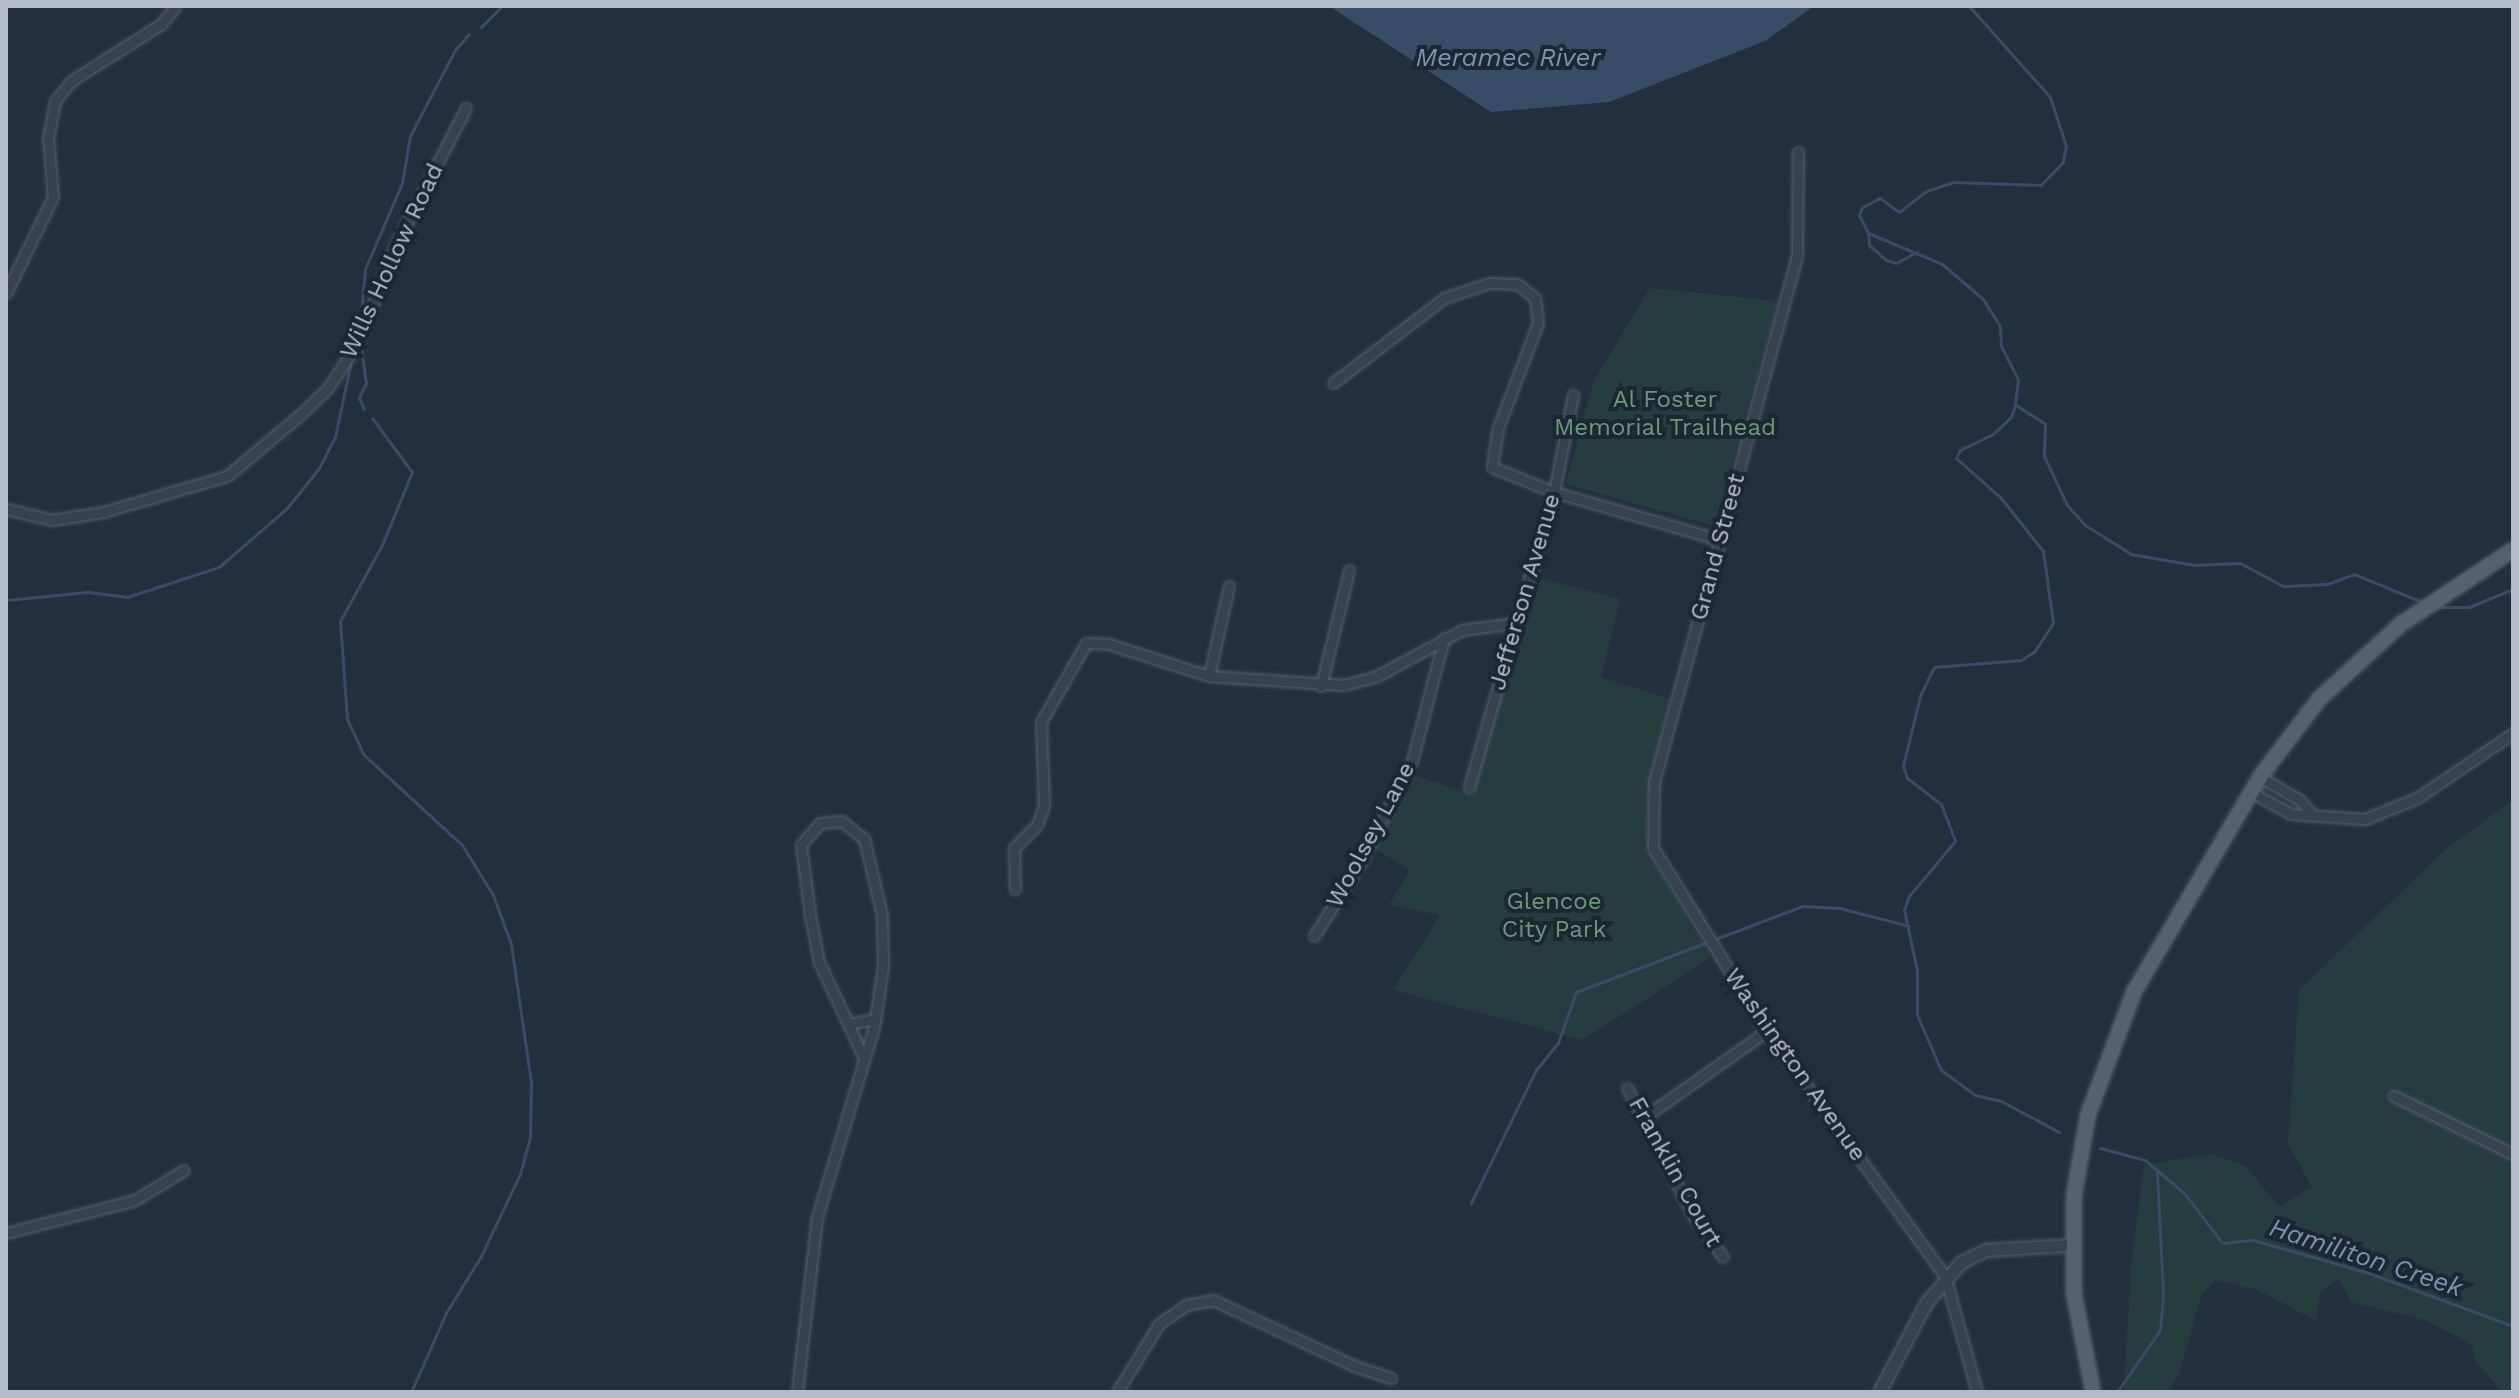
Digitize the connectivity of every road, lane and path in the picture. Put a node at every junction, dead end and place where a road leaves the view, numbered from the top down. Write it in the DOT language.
graph roads {
  1 [pos="176,6"];
  2 [pos="466,108"];
  3 [pos="1798,152"];
  4 [pos="6,293"];
  5 [pos="1333,383"];
  6 [pos="1573,395"];
  7 [pos="1554,492"];
  8 [pos="6,509"];
  9 [pos="1720,540"];
  10 [pos="2513,550"];
  11 [pos="1349,570"];
  12 [pos="1229,586"];
  13 [pos="1516,623"];
  14 [pos="1444,638"];
  15 [pos="1209,676"];
  16 [pos="1321,686"];
  17 [pos="2513,733"];
  18 [pos="2260,777"];
  19 [pos="1469,787"];
  20 [pos="2251,792"];
  21 [pos="2313,816"];
  22 [pos="1653,848"];
  23 [pos="1015,889"];
  24 [pos="1314,936"];
  25 [pos="876,1019"];
  26 [pos="848,1024"];
  27 [pos="1767,1031"];
  28 [pos="863,1056"];
  29 [pos="1627,1088"];
  30 [pos="2394,1096"];
  31 [pos="1643,1118"];
  32 [pos="2513,1154"];
  33 [pos="184,1170"];
  34 [pos="6,1233"];
  35 [pos="2071,1245"];
  36 [pos="1723,1257"];
  37 [pos="1945,1276"];
  38 [pos="1391,1378"];
  39 [pos="797,1392"];
  40 [pos="1117,1392"];
  41 [pos="1879,1392"];
  42 [pos="1977,1392"];
  43 [pos="2093,1392"];
  1 -- 4 [label="street"];
  2 -- 8 [label="street, Wills Hollow Road"];
  3 -- 9 [label="street, Grand Street"];
  5 -- 7 [label="street"];
  6 -- 7 [label="street, Jefferson Avenue"];
  7 -- 9 [label="street"];
  7 -- 13 [label="street, Jefferson Avenue"];
  9 -- 22 [label="street, Grand Street"];
  10 -- 18 [label="main road"];
  11 -- 16 [label="street"];
  12 -- 15 [label="street"];
  13 -- 14 [label="street"];
  13 -- 19 [label="street, Jefferson Avenue"];
  14 -- 16 [label="street"];
  14 -- 24 [label="street, Woolsey Lane"];
  15 -- 16 [label="street"];
  15 -- 23 [label="street"];
  17 -- 21 [label="street"];
  18 -- 20 [label="main road"];
  18 -- 21 [label="street"];
  20 -- 21 [label="street"];
  20 -- 35 [label="main road"];
  22 -- 27 [label="street, Washington Avenue"];
  25 -- 26 [label="street"];
  25 -- 26 [label="street"];
  25 -- 28 [label="street"];
  26 -- 28 [label="street"];
  27 -- 31 [label="street"];
  27 -- 37 [label="street, Washington Avenue"];
  28 -- 39 [label="street"];
  29 -- 31 [label="street, Franklin Court"];
  30 -- 32 [label="street"];
  31 -- 36 [label="street, Franklin Court"];
  33 -- 34 [label="street"];
  35 -- 37 [label="street"];
  35 -- 43 [label="main road"];
  37 -- 41 [label="street"];
  37 -- 42 [label="street"];
  38 -- 40 [label="street"];
}
